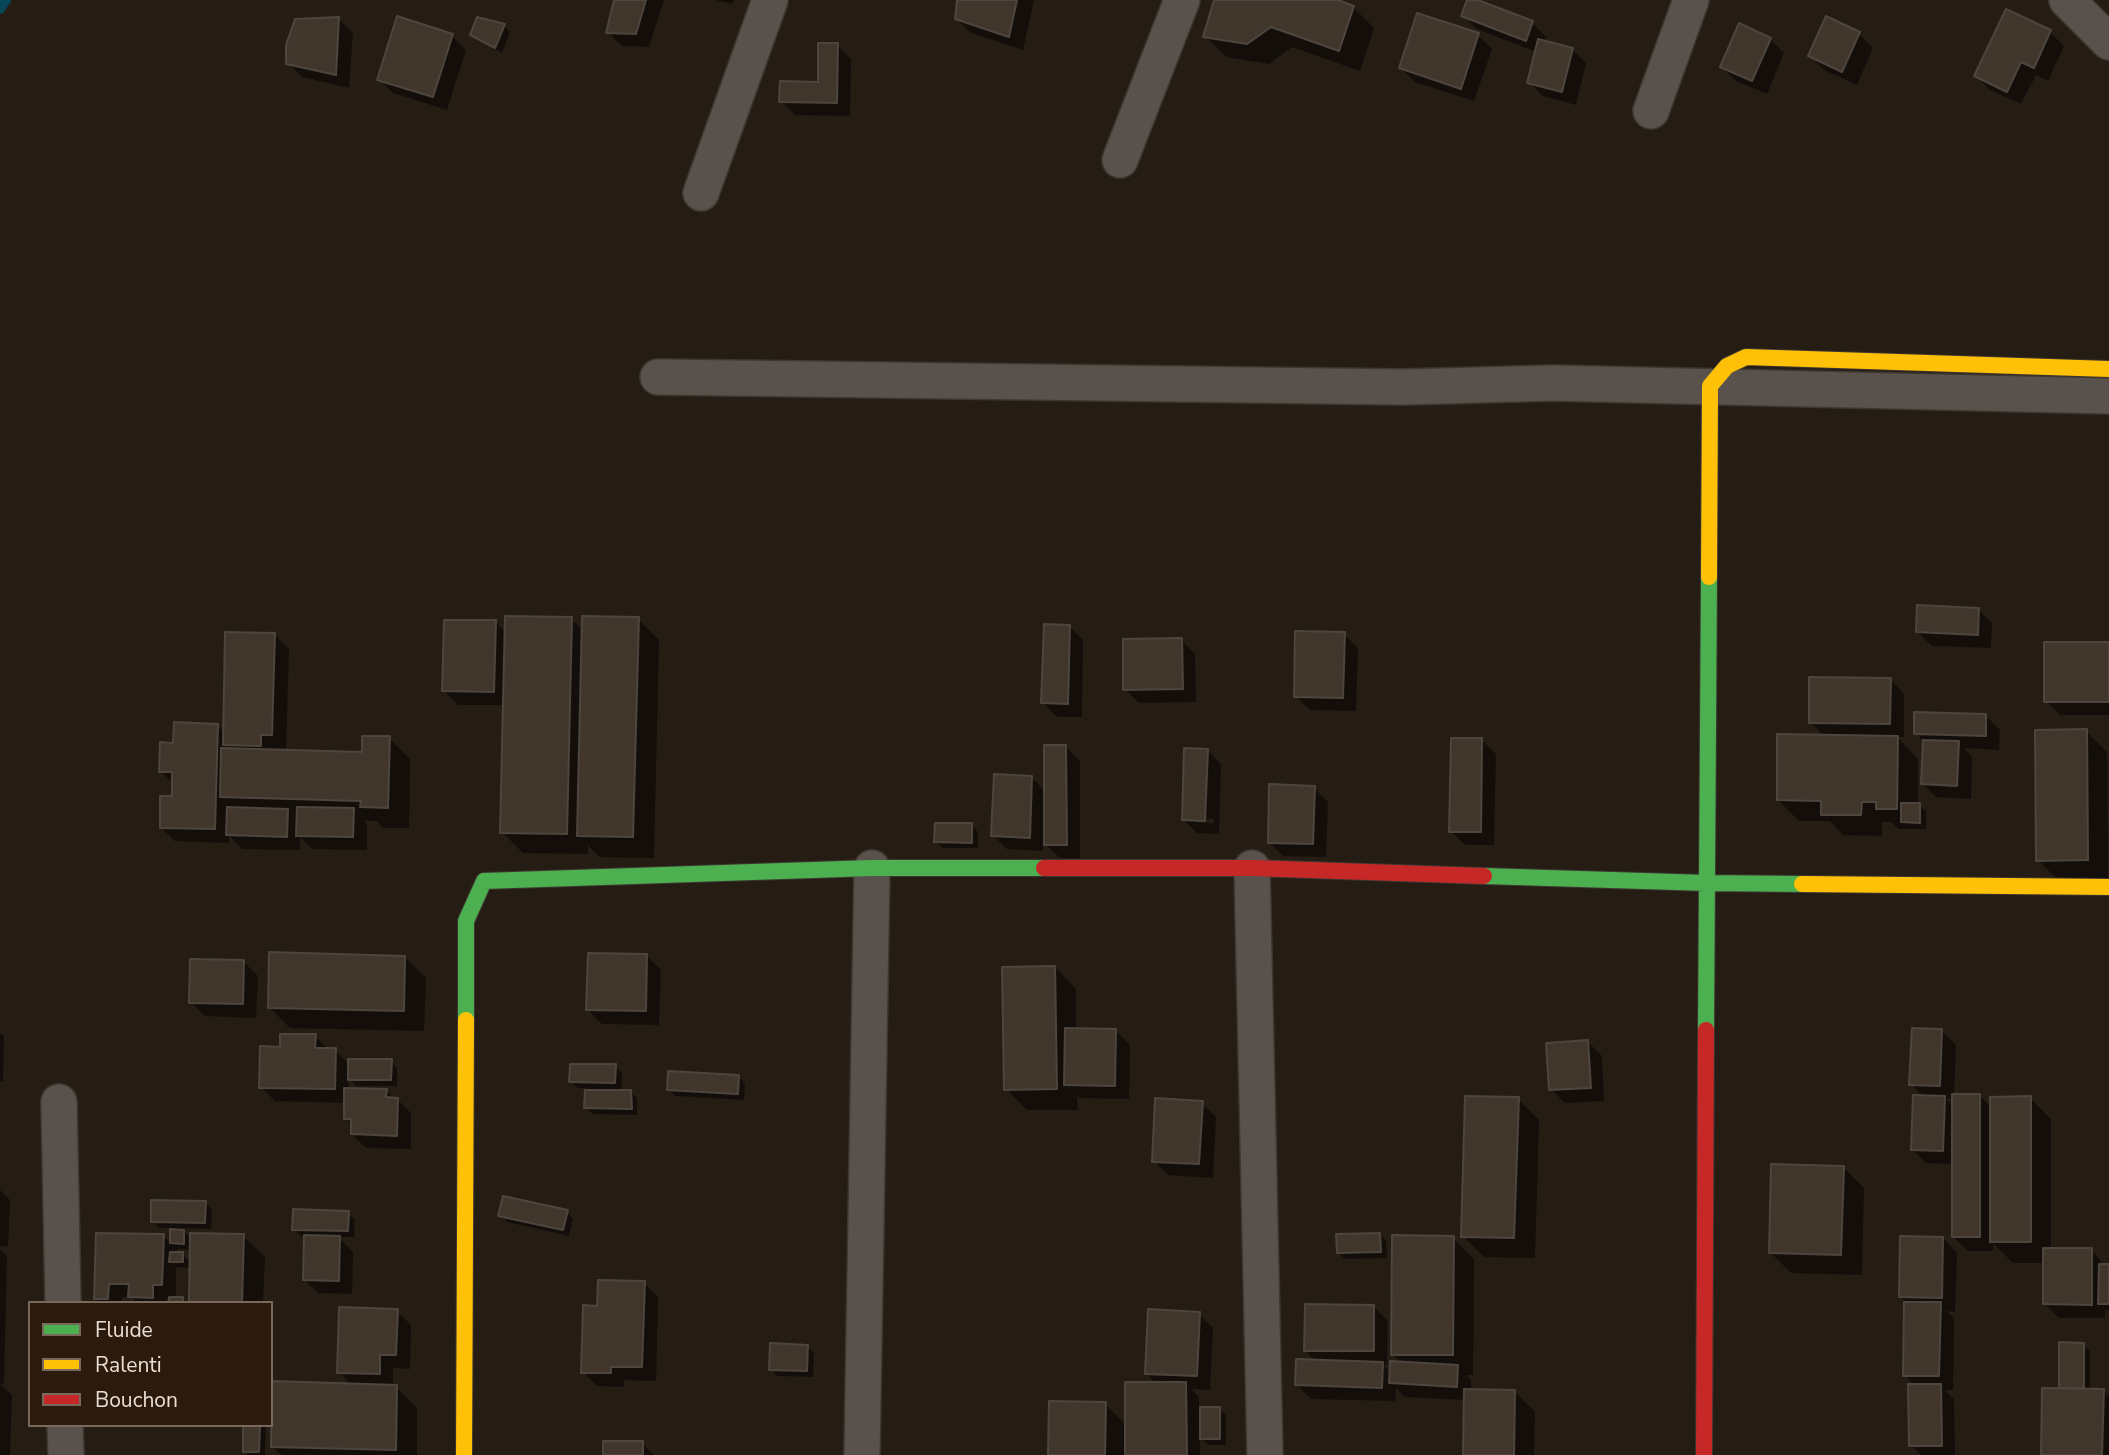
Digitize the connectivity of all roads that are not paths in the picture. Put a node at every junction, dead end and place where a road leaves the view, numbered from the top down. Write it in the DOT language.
graph roads {
  1 [pos="770,0"];
  2 [pos="1182,0"];
  3 [pos="1691,0"];
  4 [pos="2067,0"];
  5 [pos="2109,42"];
  6 [pos="1651,111"];
  7 [pos="1120,160"];
  8 [pos="701,193"];
  9 [pos="2109,369"];
  10 [pos="658,377"];
  11 [pos="1710,386"];
  12 [pos="2109,396"];
  13 [pos="1252,867"];
  14 [pos="872,869"];
  15 [pos="1707,883"];
  16 [pos="2109,887"];
  17 [pos="59,1102"];
  18 [pos="63,1301"];
  19 [pos="65,1427"];
  20 [pos="66,1455"];
  21 [pos="464,1455"];
  22 [pos="862,1455"];
  23 [pos="1265,1455"];
  24 [pos="1704,1455"];
  1 -- 8 [label="street"];
  2 -- 7 [label="street"];
  3 -- 6 [label="street"];
  4 -- 5 [label="street"];
  9 -- 11 [label="street"];
  10 -- 11 [label="street"];
  11 -- 12 [label="street"];
  11 -- 15 [label="street"];
  13 -- 14 [label="street"];
  13 -- 15 [label="street"];
  13 -- 23 [label="street"];
  14 -- 21 [label="street"];
  14 -- 22 [label="street"];
  15 -- 16 [label="street"];
  15 -- 24 [label="street"];
  17 -- 18 [label="street"];
  19 -- 20 [label="street"];
}
